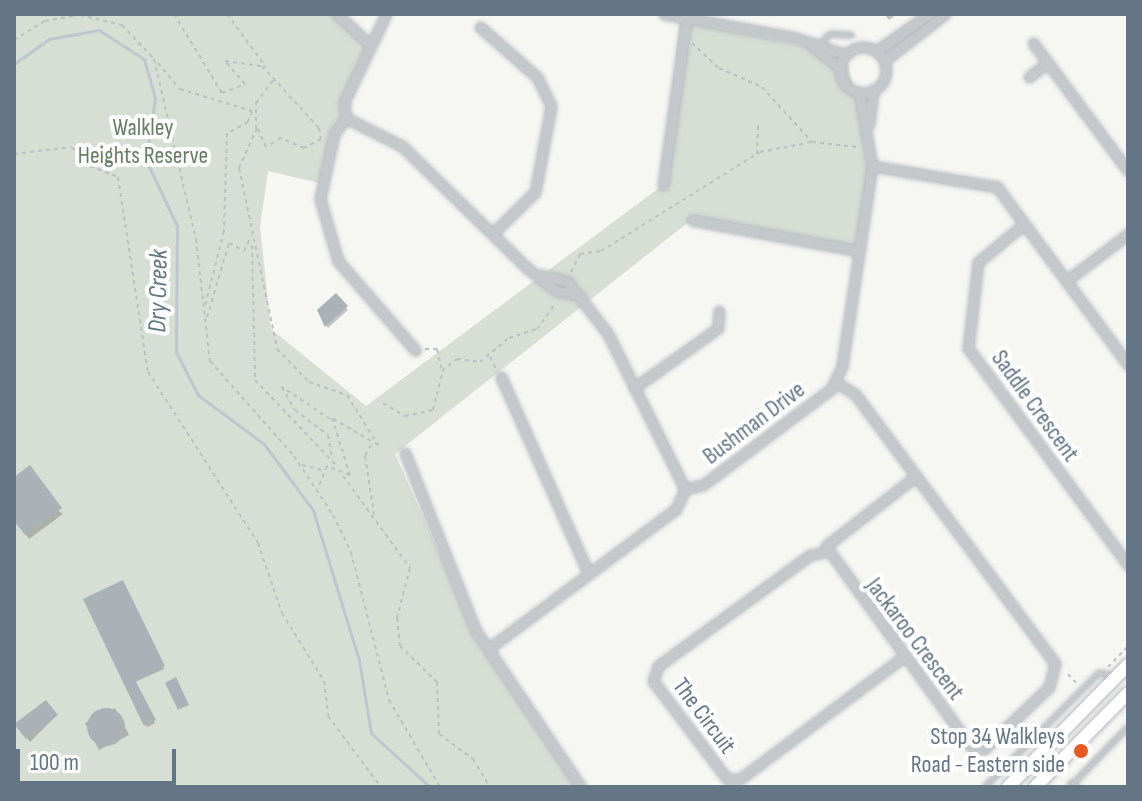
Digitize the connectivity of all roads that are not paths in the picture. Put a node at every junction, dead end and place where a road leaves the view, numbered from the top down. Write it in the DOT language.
graph roads {
  1 [pos="337,14"];
  2 [pos="386,14"];
  3 [pos="664,14"];
  4 [pos="929,14"];
  5 [pos="945,14"];
  6 [pos="686,21"];
  7 [pos="480,27"];
  8 [pos="852,35"];
  9 [pos="803,40"];
  10 [pos="367,42"];
  11 [pos="1033,43"];
  12 [pos="820,44"];
  13 [pos="876,51"];
  14 [pos="846,55"];
  15 [pos="884,61"];
  16 [pos="1047,63"];
  17 [pos="840,68"];
  18 [pos="1029,77"];
  19 [pos="873,90"];
  20 [pos="859,92"];
  21 [pos="346,118"];
  22 [pos="869,124"];
  23 [pos="872,166"];
  24 [pos="1128,171"];
  25 [pos="663,185"];
  26 [pos="692,220"];
  27 [pos="1024,224"];
  28 [pos="492,234"];
  29 [pos="1128,234"];
  30 [pos="859,251"];
  31 [pos="535,274"];
  32 [pos="1066,281"];
  33 [pos="579,295"];
  34 [pos="719,311"];
  35 [pos="415,350"];
  36 [pos="1128,365"];
  37 [pos="501,377"];
  38 [pos="835,382"];
  39 [pos="634,388"];
  40 [pos="405,453"];
  41 [pos="916,476"];
  42 [pos="685,489"];
  43 [pos="828,551"];
  44 [pos="1128,565"];
  45 [pos="588,572"];
  46 [pos="488,649"];
  47 [pos="903,657"];
  48 [pos="1128,665"];
  49 [pos="1117,677"];
  50 [pos="1128,693"];
  51 [pos="1128,727"];
  52 [pos="1072,786"];
  53 [pos="581,787"];
  54 [pos="985,787"];
  55 [pos="1008,787"];
  56 [pos="1035,787"];
  1 -- 10 [label="street"];
  2 -- 10 [label="street"];
  3 -- 6 [label="street"];
  4 -- 13 [label="street"];
  5 -- 15 [label="street"];
  6 -- 9 [label="street"];
  6 -- 25 [label="street"];
  7 -- 28 [label="street"];
  8 -- 12 [label="lane"];
  9 -- 12 [label="street"];
  9 -- 17 [label="street"];
  10 -- 21 [label="street"];
  11 -- 16 [label="street"];
  12 -- 14 [label="street"];
  13 -- 14 [label="street"];
  13 -- 15 [label="street"];
  14 -- 17 [label="street"];
  15 -- 19 [label="street"];
  16 -- 18 [label="street"];
  16 -- 24 [label="street"];
  17 -- 20 [label="street"];
  19 -- 20 [label="street"];
  19 -- 22 [label="street, Bushman Drive"];
  20 -- 22 [label="street, Bushman Drive"];
  21 -- 28 [label="street"];
  21 -- 35 [label="street"];
  22 -- 23 [label="street, Bushman Drive"];
  23 -- 27 [label="street"];
  23 -- 30 [label="street, Bushman Drive"];
  26 -- 30 [label="street"];
  27 -- 32 [label="street"];
  27 -- 44 [label="street, Saddle Crescent"];
  28 -- 31 [label="street"];
  29 -- 32 [label="street"];
  30 -- 38 [label="street, Bushman Drive"];
  31 -- 33 [label="street"];
  31 -- 33 [label="street"];
  32 -- 36 [label="street"];
  33 -- 39 [label="street"];
  34 -- 39 [label="street"];
  37 -- 45 [label="street"];
  38 -- 41 [label="street"];
  38 -- 42 [label="street, Bushman Drive"];
  39 -- 42 [label="street"];
  40 -- 46 [label="street"];
  41 -- 43 [label="street"];
  41 -- 47 [label="street, Jackaroo Crescent"];
  42 -- 45 [label="street, Bushman Drive"];
  43 -- 47 [label="street, Jackaroo Crescent"];
  43 -- 47 [label="street, The Circuit"];
  45 -- 46 [label="street, Bushman Drive"];
  46 -- 53 [label="street"];
  48 -- 49 [label="main road"];
  49 -- 54 [label="lane"];
  49 -- 55 [label="main road"];
  50 -- 56 [label="main road"];
  51 -- 52 [label="lane"];
}
